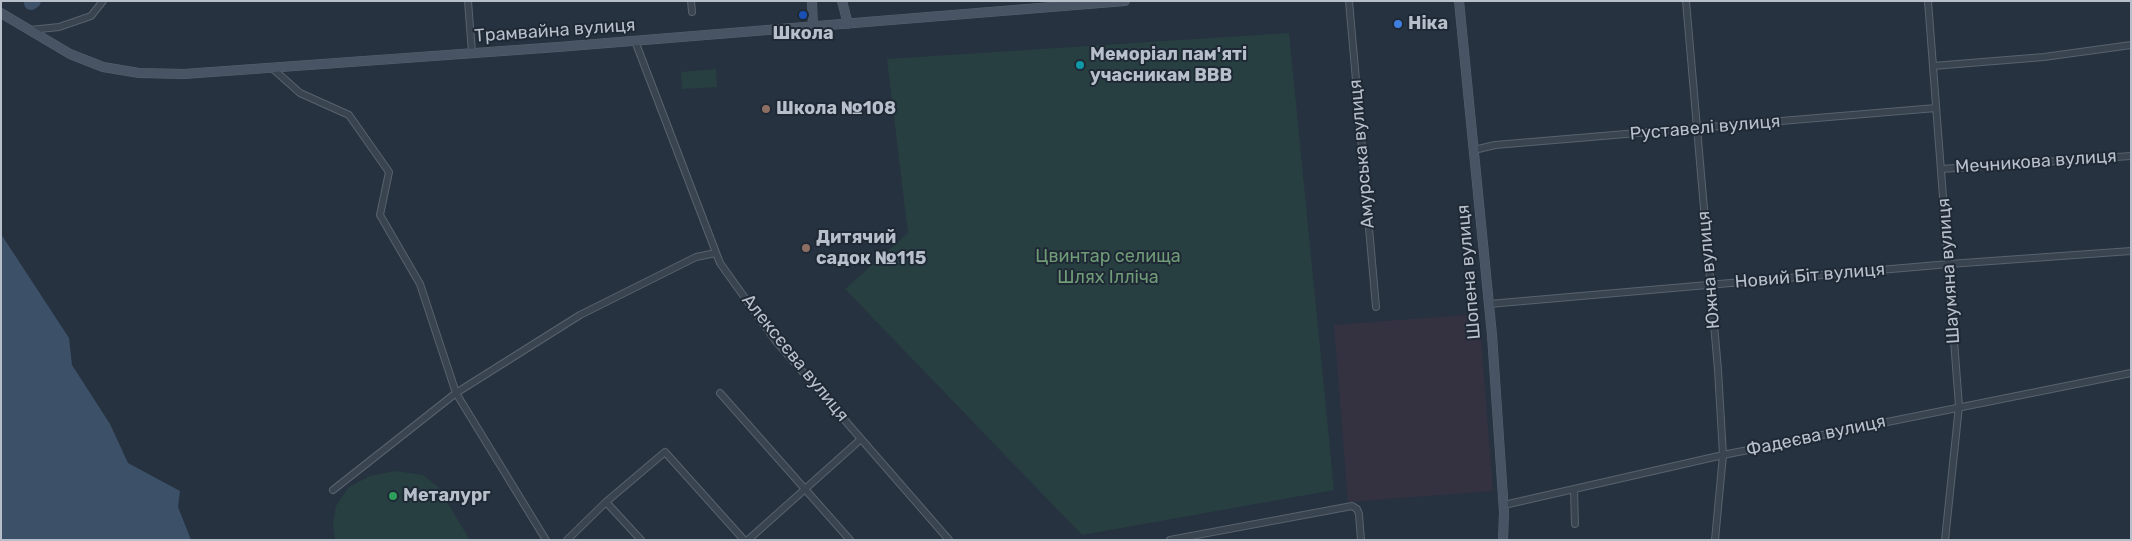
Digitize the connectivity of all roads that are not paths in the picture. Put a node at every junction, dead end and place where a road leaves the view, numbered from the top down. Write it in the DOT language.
graph roads {
  1 [pos="103,1"];
  2 [pos="468,1"];
  3 [pos="691,1"];
  4 [pos="812,1"];
  5 [pos="842,1"];
  6 [pos="1125,1"];
  7 [pos="1348,1"];
  8 [pos="1459,1"];
  9 [pos="1686,1"];
  10 [pos="1928,1"];
  11 [pos="692,12"];
  12 [pos="1,13"];
  13 [pos="848,24"];
  14 [pos="813,27"];
  15 [pos="30,30"];
  16 [pos="635,41"];
  17 [pos="2131,46"];
  18 [pos="472,53"];
  19 [pos="1933,66"];
  20 [pos="272,68"];
  21 [pos="1936,108"];
  22 [pos="1696,128"];
  23 [pos="1474,150"];
  24 [pos="2131,156"];
  25 [pos="1941,169"];
  26 [pos="2131,251"];
  27 [pos="716,253"];
  28 [pos="1948,264"];
  29 [pos="1710,285"];
  30 [pos="1489,304"];
  31 [pos="1376,307"];
  32 [pos="2131,374"];
  33 [pos="456,393"];
  34 [pos="720,393"];
  35 [pos="1959,406"];
  36 [pos="861,439"];
  37 [pos="1723,455"];
  38 [pos="804,488"];
  39 [pos="1574,489"];
  40 [pos="333,490"];
  41 [pos="606,502"];
  42 [pos="1504,505"];
  43 [pos="1575,524"];
  44 [pos="546,540"];
  45 [pos="567,540"];
  46 [pos="640,540"];
  47 [pos="744,540"];
  48 [pos="748,540"];
  49 [pos="850,540"];
  50 [pos="949,540"];
  51 [pos="1170,540"];
  52 [pos="1361,540"];
  53 [pos="1503,540"];
  54 [pos="1716,540"];
  55 [pos="1945,540"];
  1 -- 15 [label="street"];
  2 -- 18 [label="street"];
  3 -- 11 [label="street"];
  4 -- 14 [label="street"];
  5 -- 13 [label="street"];
  6 -- 13 [label="street, Трамвайна вулиця"];
  7 -- 31 [label="street, Амурська вулиця"];
  8 -- 23 [label="street, Шопена вулиця"];
  9 -- 22 [label="street, Южна вулиця"];
  10 -- 19 [label="street, Шаумяна вулиця"];
  12 -- 15 [label="street, Трамвайна вулиця"];
  13 -- 14 [label="street, Трамвайна вулиця"];
  14 -- 16 [label="street, Трамвайна вулиця"];
  15 -- 20 [label="street, Трамвайна вулиця"];
  16 -- 18 [label="street, Трамвайна вулиця"];
  16 -- 27 [label="street, Алексєєва вулиця"];
  17 -- 19 [label="street"];
  18 -- 20 [label="street, Трамвайна вулиця"];
  19 -- 21 [label="street, Шаумяна вулиця"];
  20 -- 33 [label="street"];
  21 -- 22 [label="street, Руставелі вулиця"];
  21 -- 25 [label="street, Шаумяна вулиця"];
  22 -- 23 [label="street, Руставелі вулиця"];
  22 -- 29 [label="street, Южна вулиця"];
  23 -- 30 [label="street, Шопена вулиця"];
  24 -- 25 [label="street, Мечникова вулиця"];
  25 -- 28 [label="street, Шаумяна вулиця"];
  26 -- 28 [label="street, Новий Біт вулиця"];
  27 -- 33 [label="street"];
  27 -- 36 [label="street, Алексєєва вулиця"];
  28 -- 29 [label="street, Новий Біт вулиця"];
  28 -- 35 [label="street, Шаумяна вулиця"];
  29 -- 30 [label="street, Новий Біт вулиця"];
  29 -- 37 [label="street, Южна вулиця"];
  30 -- 42 [label="street, Шопена вулиця"];
  32 -- 35 [label="street, Фадеєва вулиця"];
  33 -- 40 [label="street"];
  33 -- 44 [label="street"];
  34 -- 38 [label="street"];
  35 -- 37 [label="street, Фадеєва вулиця"];
  35 -- 55 [label="street, Шаумяна вулиця"];
  36 -- 38 [label="street"];
  36 -- 50 [label="street, Алексєєва вулиця"];
  37 -- 39 [label="street, Фадеєва вулиця"];
  37 -- 54 [label="street, Южна вулиця"];
  38 -- 48 [label="street"];
  38 -- 49 [label="street"];
  39 -- 42 [label="street, Фадеєва вулиця"];
  39 -- 43 [label="street"];
  41 -- 45 [label="street"];
  41 -- 46 [label="street"];
  41 -- 47 [label="street"];
  42 -- 53 [label="street, Шопена вулиця"];
  51 -- 52 [label="street"];
}
